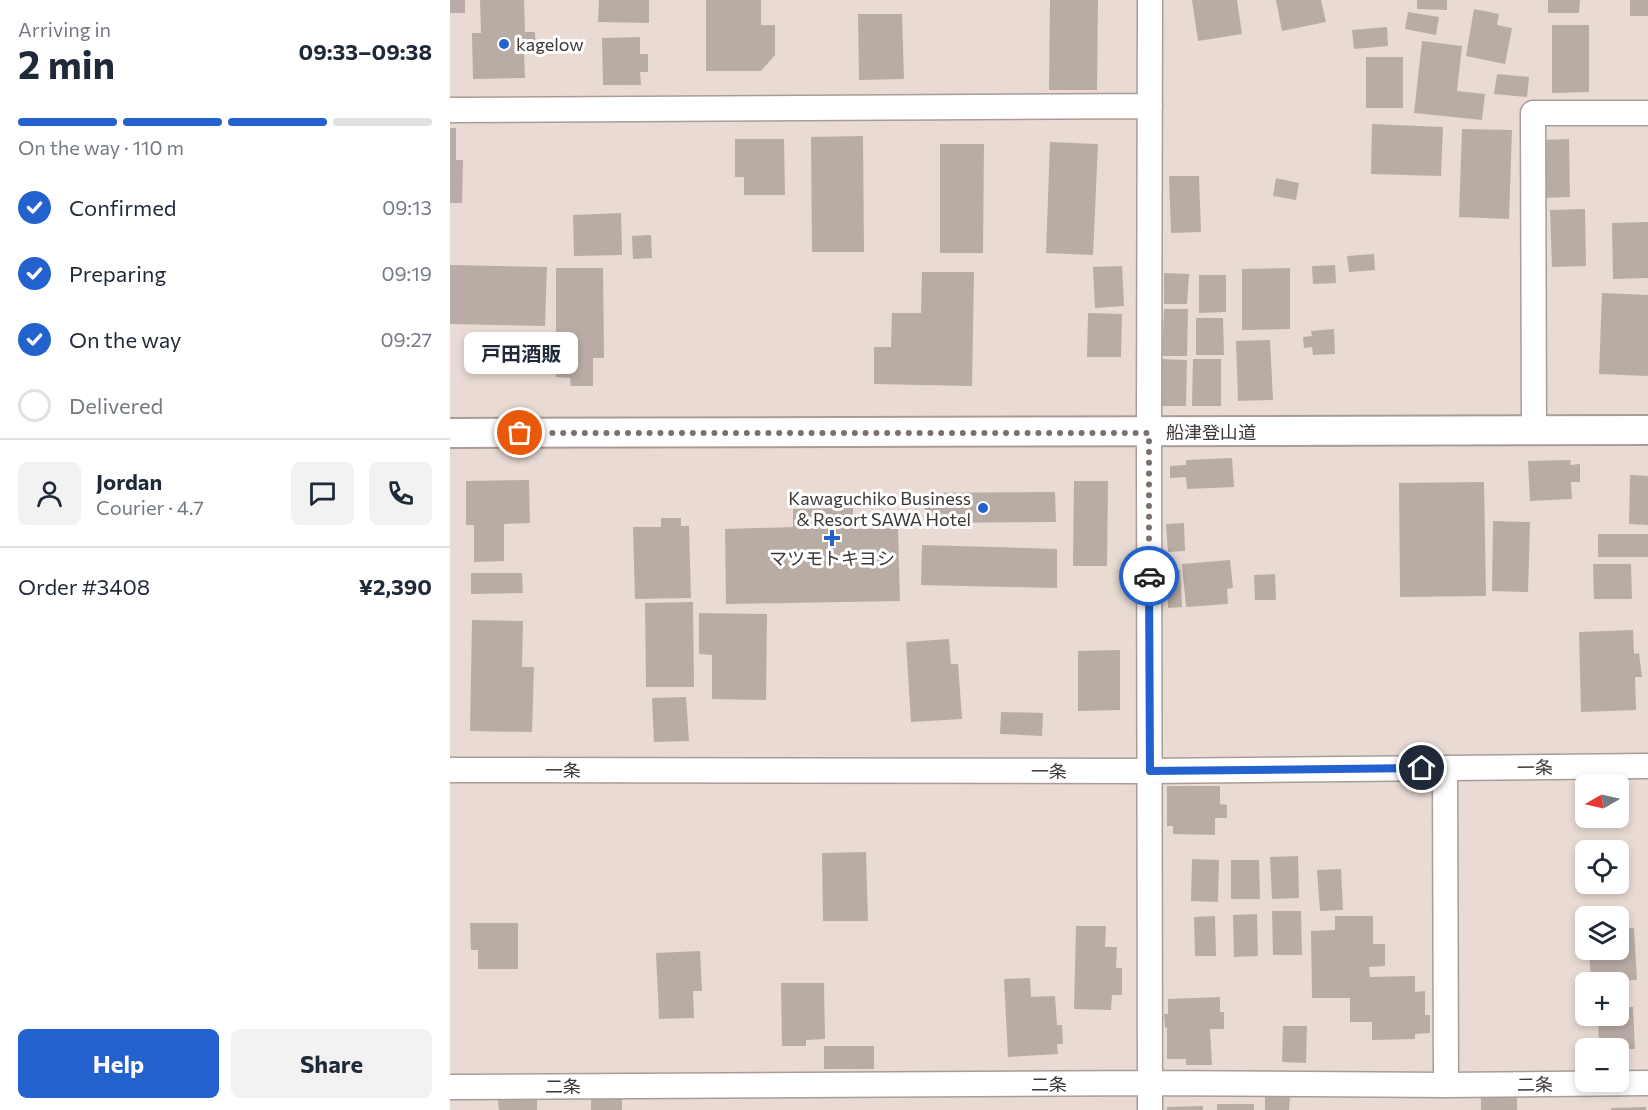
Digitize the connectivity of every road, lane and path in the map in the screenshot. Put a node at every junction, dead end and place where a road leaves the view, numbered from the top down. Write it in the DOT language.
graph roads {
  1 [pos="1150,0"];
  2 [pos="1150,106"];
  3 [pos="450,110"];
  4 [pos="1648,113"];
  5 [pos="1534,430"];
  6 [pos="1648,430"];
  7 [pos="1149,433"];
  8 [pos="450,434"];
  9 [pos="1648,766"];
  10 [pos="1445,768"];
  11 [pos="450,770"];
  12 [pos="1150,771"];
  13 [pos="1150,1083"];
  14 [pos="1648,1083"];
  15 [pos="1446,1085"];
  16 [pos="450,1087"];
  17 [pos="1150,1110"];
  1 -- 2 [label="street"];
  2 -- 3 [label="street"];
  2 -- 7 [label="street"];
  4 -- 5 [label="street"];
  5 -- 6 [label="street, 船津登山道"];
  5 -- 7 [label="street, 船津登山道"];
  7 -- 8 [label="street, 船津登山道"];
  7 -- 12 [label="street"];
  9 -- 10 [label="street, 一条"];
  10 -- 12 [label="street, 一条"];
  10 -- 15 [label="street"];
  11 -- 12 [label="street, 一条"];
  12 -- 13 [label="street"];
  13 -- 15 [label="street, 二条"];
  13 -- 16 [label="street, 二条"];
  13 -- 17 [label="street"];
  14 -- 15 [label="street, 二条"];
}
